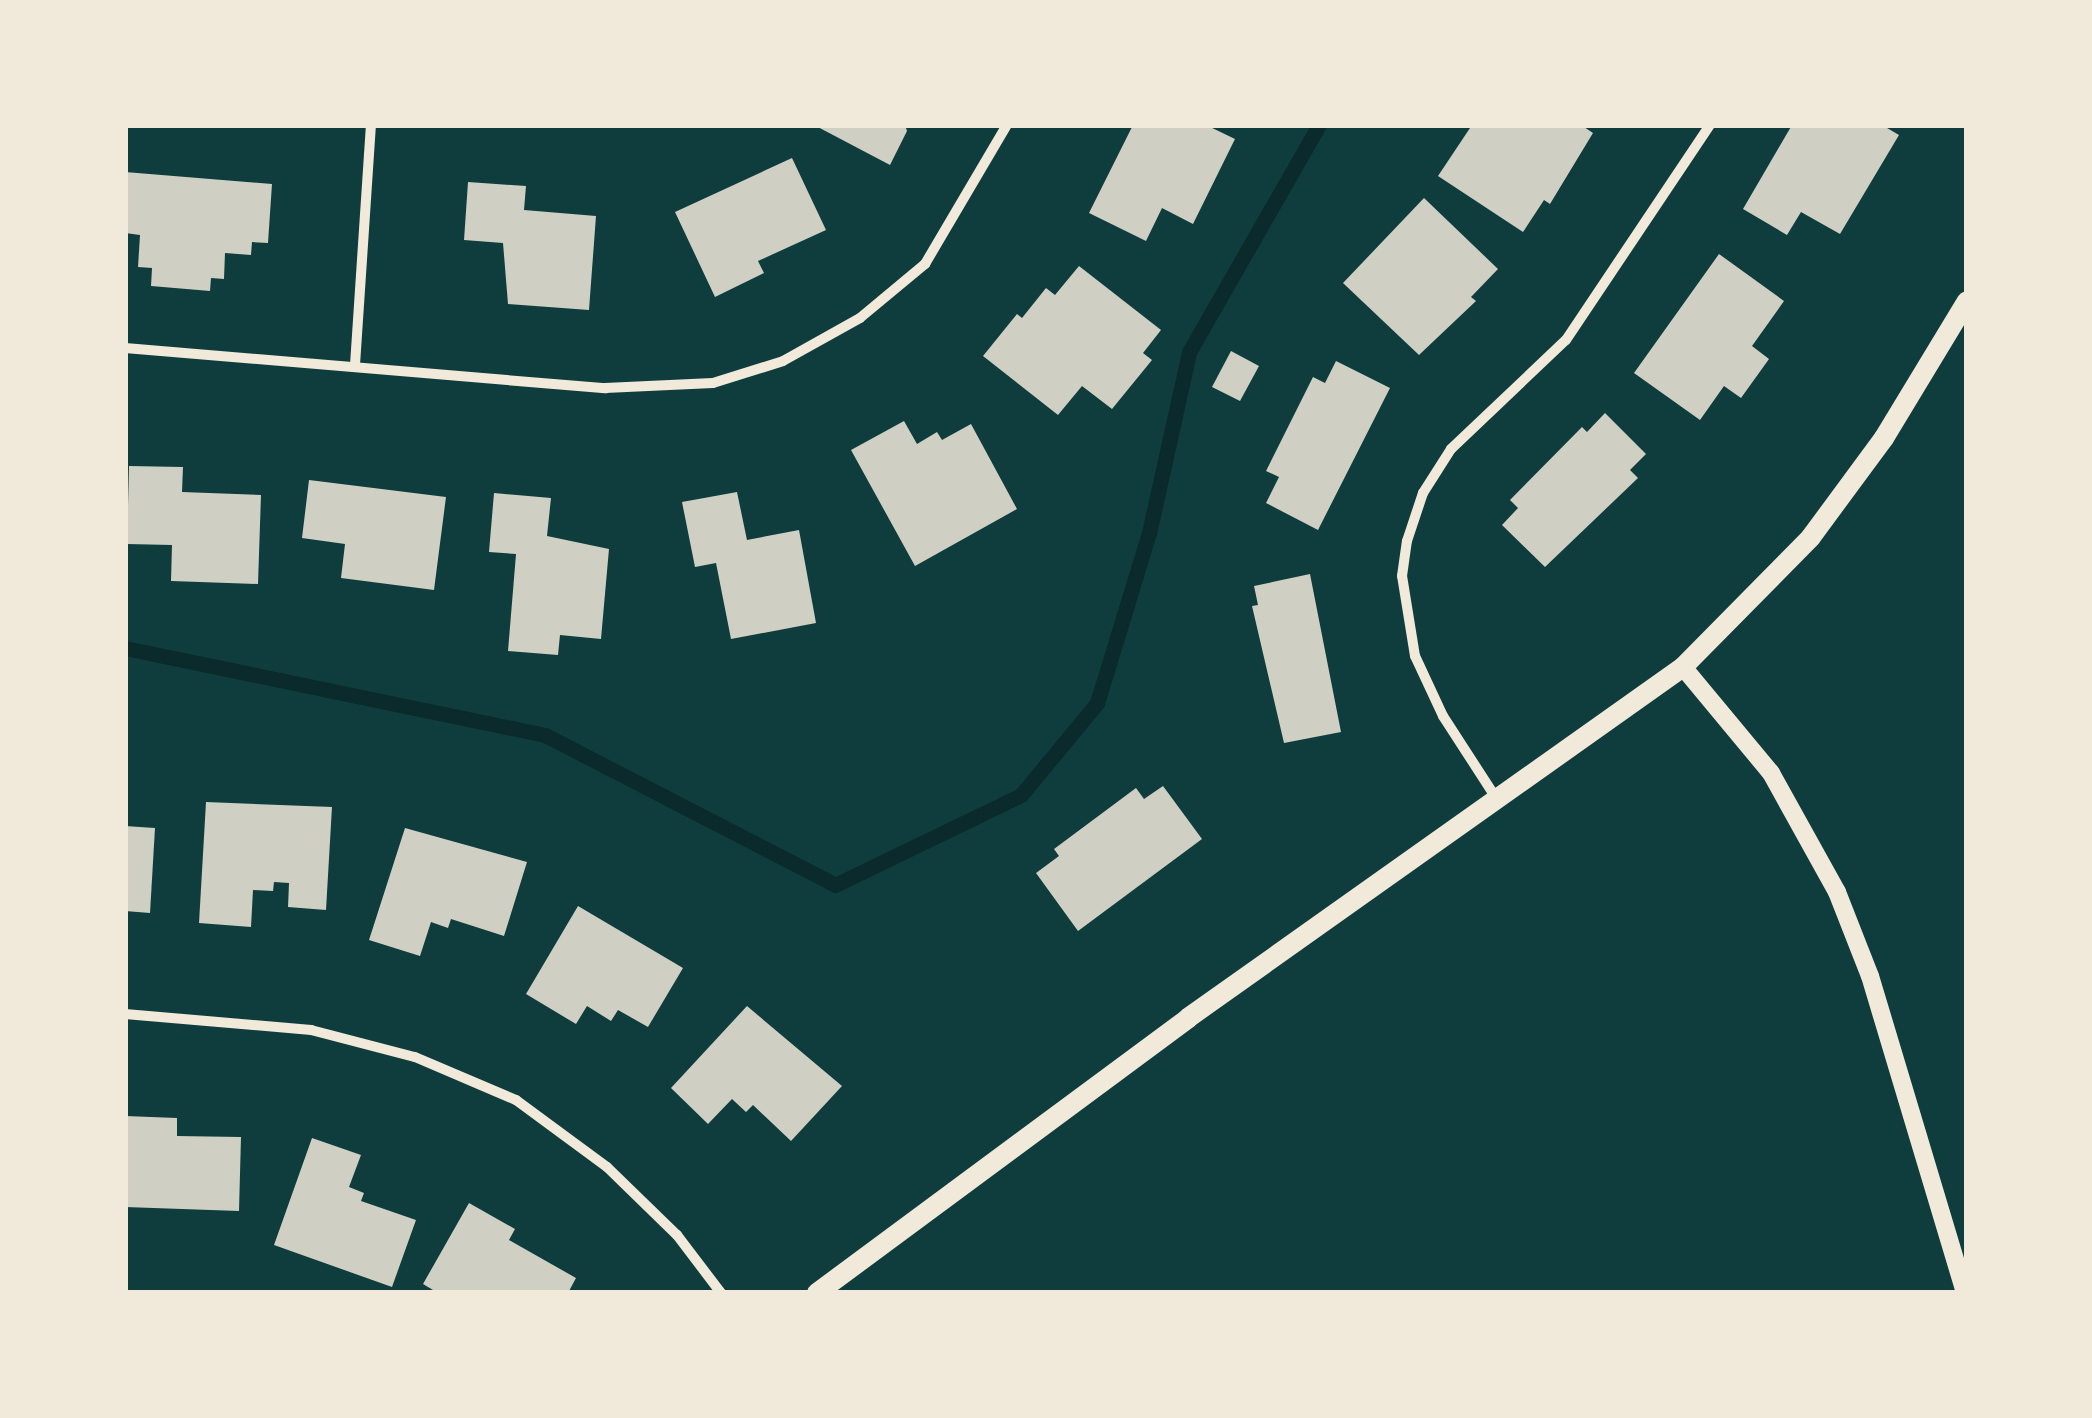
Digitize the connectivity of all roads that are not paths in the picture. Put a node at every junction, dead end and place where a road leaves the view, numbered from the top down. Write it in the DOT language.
graph roads {
  1 [pos="370,125"];
  2 [pos="1007,125"];
  3 [pos="1710,125"];
  4 [pos="1967,301"];
  5 [pos="125,348"];
  6 [pos="355,365"];
  7 [pos="1683,667"];
  8 [pos="1498,802"];
  9 [pos="125,1014"];
  10 [pos="722,1293"];
  11 [pos="818,1293"];
  12 [pos="1965,1293"];
  1 -- 6 [label="street"];
  2 -- 6 [label="street"];
  3 -- 8 [label="street"];
  4 -- 7 [label="main road"];
  5 -- 6 [label="street"];
  7 -- 8 [label="main road"];
  7 -- 12 [label="street"];
  8 -- 11 [label="main road"];
  9 -- 10 [label="street"];
}
